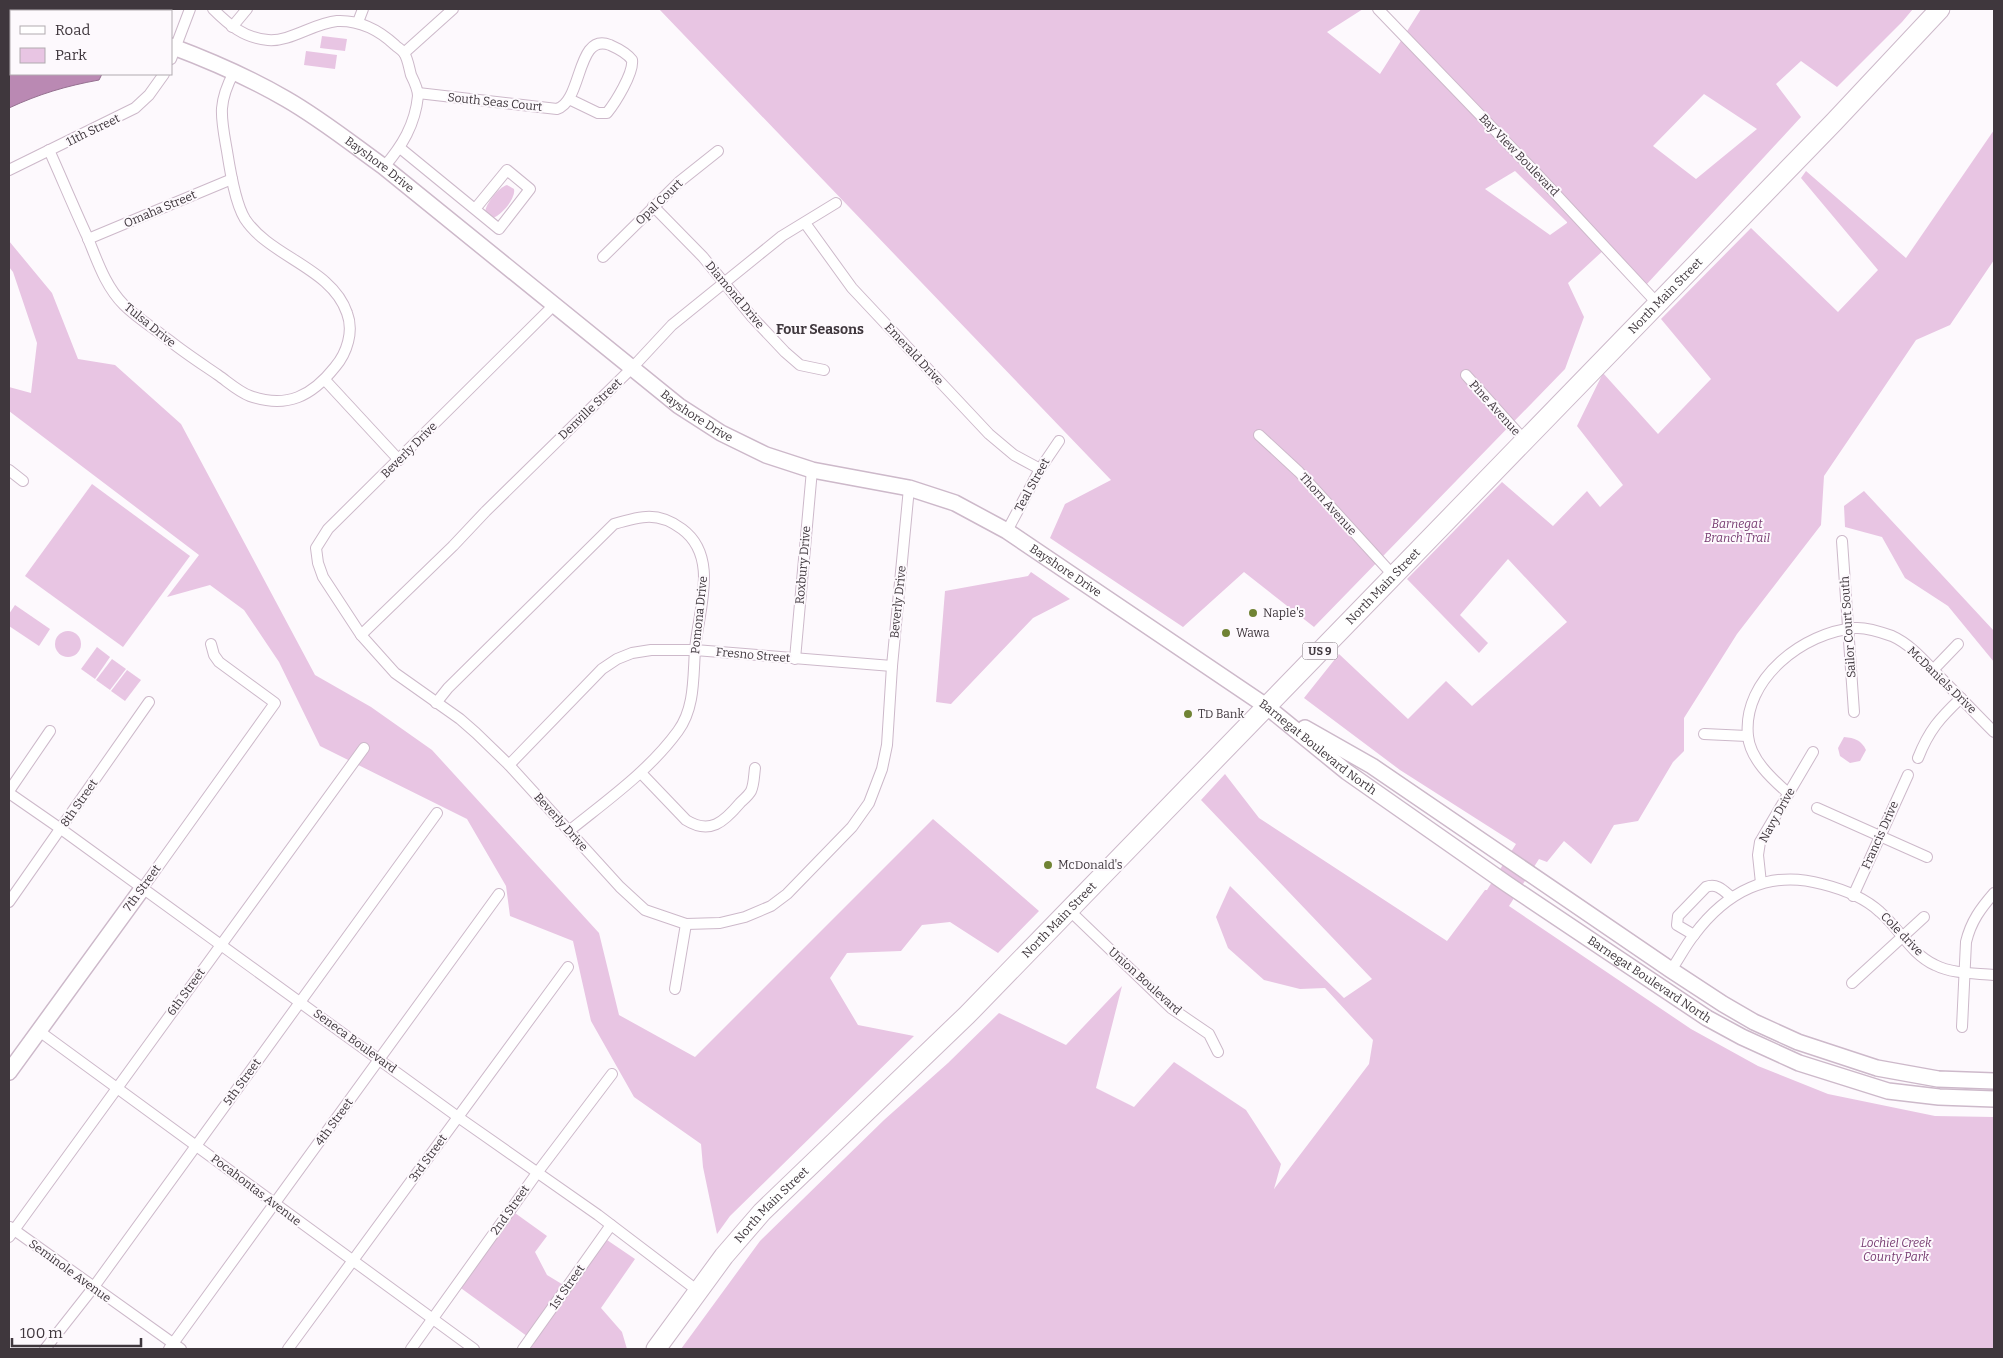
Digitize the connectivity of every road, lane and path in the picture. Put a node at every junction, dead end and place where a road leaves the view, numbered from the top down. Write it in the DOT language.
graph roads {
  1 [pos="190,9"];
  2 [pos="213,9"];
  3 [pos="247,9"];
  4 [pos="363,9"];
  5 [pos="453,9"];
  6 [pos="1378,9"];
  7 [pos="1940,9"];
  8 [pos="358,22"];
  9 [pos="232,27"];
  10 [pos="173,51"];
  11 [pos="404,53"];
  12 [pos="234,72"];
  13 [pos="163,75"];
  14 [pos="418,94"];
  15 [pos="568,99"];
  16 [pos="400,148"];
  17 [pos="49,150"];
  18 [pos="718,151"];
  19 [pos="384,168"];
  20 [pos="9,170"];
  21 [pos="232,179"];
  22 [pos="836,203"];
  23 [pos="653,206"];
  24 [pos="474,209"];
  25 [pos="805,223"];
  26 [pos="88,239"];
  27 [pos="603,257"];
  28 [pos="725,282"];
  29 [pos="1657,304"];
  30 [pos="554,305"];
  31 [pos="632,368"];
  32 [pos="824,370"];
  33 [pos="1466,375"];
  34 [pos="325,380"];
  35 [pos="1259,435"];
  36 [pos="1525,440"];
  37 [pos="1059,441"];
  38 [pos="399,460"];
  39 [pos="1040,469"];
  40 [pos="9,470"];
  41 [pos="812,470"];
  42 [pos="23,481"];
  43 [pos="909,488"];
  44 [pos="1007,531"];
  45 [pos="1842,541"];
  46 [pos="1393,576"];
  47 [pos="1849,629"];
  48 [pos="361,635"];
  49 [pos="211,644"];
  50 [pos="1958,644"];
  51 [pos="695,650"];
  52 [pos="795,659"];
  53 [pos="892,666"];
  54 [pos="1933,670"];
  55 [pos="1961,698"];
  56 [pos="149,702"];
  57 [pos="436,703"];
  58 [pos="1266,706"];
  59 [pos="1854,712"];
  60 [pos="50,731"];
  61 [pos="1994,732"];
  62 [pos="1704,734"];
  63 [pos="1748,736"];
  64 [pos="364,748"];
  65 [pos="1813,752"];
  66 [pos="1918,758"];
  67 [pos="509,766"];
  68 [pos="755,768"];
  69 [pos="641,772"];
  70 [pos="1908,775"];
  71 [pos="9,792"];
  72 [pos="1788,794"];
  73 [pos="1816,808"];
  74 [pos="437,813"];
  75 [pos="61,829"];
  76 [pos="569,832"];
  77 [pos="1880,836"];
  78 [pos="1927,856"];
  79 [pos="1761,884"];
  80 [pos="142,889"];
  81 [pos="1994,893"];
  82 [pos="499,894"];
  83 [pos="1854,896"];
  84 [pos="1731,897"];
  85 [pos="9,902"];
  86 [pos="1069,910"];
  87 [pos="1924,917"];
  88 [pos="686,924"];
  89 [pos="1694,935"];
  90 [pos="1903,937"];
  91 [pos="220,945"];
  92 [pos="568,967"];
  93 [pos="1671,970"];
  94 [pos="1966,972"];
  95 [pos="1994,975"];
  96 [pos="1852,983"];
  97 [pos="675,989"];
  98 [pos="300,1001"];
  99 [pos="1962,1027"];
  100 [pos="39,1031"];
  101 [pos="1218,1052"];
  102 [pos="379,1058"];
  103 [pos="9,1072"];
  104 [pos="612,1074"];
  105 [pos="1994,1081"];
  106 [pos="117,1088"];
  107 [pos="1994,1099"];
  108 [pos="458,1117"];
  109 [pos="196,1144"];
  110 [pos="537,1172"];
  111 [pos="274,1205"];
  112 [pos="610,1225"];
  113 [pos="10,1231"];
  114 [pos="354,1262"];
  115 [pos="93,1288"];
  116 [pos="698,1291"];
  117 [pos="433,1319"];
  118 [pos="174,1347"];
  119 [pos="45,1349"];
  120 [pos="288,1349"];
  121 [pos="411,1349"];
  122 [pos="474,1349"];
  123 [pos="523,1349"];
  124 [pos="656,1349"];
  1 -- 10 [label="street"];
  2 -- 9 [label="street"];
  3 -- 9 [label="street"];
  4 -- 8 [label="street"];
  5 -- 11 [label="street"];
  6 -- 29 [label="street, Bay View Boulevard"];
  7 -- 29 [label="highway, North Main Street / US 9"];
  8 -- 9 [label="street"];
  8 -- 11 [label="street"];
  10 -- 12 [label="street, Bayshore Drive"];
  11 -- 14 [label="street"];
  12 -- 19 [label="street, Bayshore Drive"];
  12 -- 21 [label="street, Tulsa Drive"];
  13 -- 17 [label="street, 11th Street"];
  14 -- 15 [label="street, South Seas Court"];
  14 -- 16 [label="street"];
  15 -- 15 [label="street"];
  16 -- 19 [label="street"];
  16 -- 24 [label="street"];
  17 -- 20 [label="street, 11th Street"];
  17 -- 26 [label="street, Tulsa Drive"];
  18 -- 23 [label="street, Opal Court"];
  19 -- 30 [label="street, Bayshore Drive"];
  21 -- 26 [label="street, Omaha Street"];
  21 -- 34 [label="street, Tulsa Drive"];
  22 -- 25 [label="street, Denville Street"];
  23 -- 27 [label="street, Opal Court"];
  23 -- 28 [label="street, Diamond Drive"];
  24 -- 24 [label="street"];
  25 -- 28 [label="street, Denville Street"];
  25 -- 39 [label="street, Emerald Drive"];
  26 -- 34 [label="street, Tulsa Drive"];
  28 -- 31 [label="street, Denville Street"];
  28 -- 32 [label="street, Diamond Drive"];
  29 -- 36 [label="highway, North Main Street / US 9"];
  30 -- 31 [label="street, Bayshore Drive"];
  30 -- 38 [label="street, Beverly Drive"];
  31 -- 41 [label="street, Bayshore Drive"];
  31 -- 48 [label="street, Denville Street"];
  33 -- 36 [label="street, Pine Avenue"];
  34 -- 38 [label="street"];
  35 -- 46 [label="street, Thorn Avenue"];
  36 -- 46 [label="highway, North Main Street / US 9"];
  37 -- 39 [label="street, Teal Street"];
  38 -- 48 [label="street, Beverly Drive"];
  39 -- 44 [label="street, Teal Street"];
  40 -- 42 [label="street"];
  41 -- 43 [label="street, Bayshore Drive"];
  41 -- 52 [label="street, Roxbury Drive"];
  43 -- 44 [label="street, Bayshore Drive"];
  43 -- 53 [label="street, Beverly Drive"];
  44 -- 58 [label="street, Bayshore Drive"];
  45 -- 47 [label="street, Sailor Court South"];
  46 -- 58 [label="highway, North Main Street / US 9"];
  47 -- 54 [label="street, McDaniels Drive"];
  47 -- 59 [label="street, Sailor Court South"];
  47 -- 63 [label="street, McDaniels Drive"];
  48 -- 57 [label="street, Beverly Drive"];
  49 -- 80 [label="street, 7th Street"];
  50 -- 54 [label="street"];
  51 -- 52 [label="street, Fresno Street"];
  51 -- 57 [label="street, Pomona Drive"];
  51 -- 67 [label="street, Fresno Street"];
  51 -- 69 [label="street, Pomona Drive"];
  52 -- 53 [label="street, Fresno Street"];
  53 -- 88 [label="street, Beverly Drive"];
  54 -- 55 [label="street, McDaniels Drive"];
  55 -- 61 [label="street, McDaniels Drive"];
  55 -- 66 [label="street"];
  56 -- 75 [label="street, 8th Street"];
  57 -- 67 [label="street, Beverly Drive"];
  58 -- 86 [label="highway, North Main Street / US 9"];
  58 -- 93 [label="street, Barnegat Boulevard North"];
  58 -- 107 [label="street, Barnegat Boulevard North"];
  60 -- 71 [label="street"];
  62 -- 63 [label="street"];
  63 -- 72 [label="street, McDaniels Drive"];
  64 -- 91 [label="street, 6th Street"];
  65 -- 72 [label="street, Navy Drive"];
  67 -- 76 [label="street, Beverly Drive"];
  68 -- 69 [label="street"];
  69 -- 76 [label="street, Pomona Drive"];
  70 -- 77 [label="street, Francis Drive"];
  71 -- 75 [label="street, Seneca Boulevard"];
  72 -- 79 [label="street, Navy Drive"];
  73 -- 77 [label="street"];
  74 -- 98 [label="street, 5th Street"];
  75 -- 80 [label="street, Seneca Boulevard"];
  75 -- 85 [label="street, 8th Street"];
  76 -- 88 [label="street, Beverly Drive"];
  77 -- 78 [label="street"];
  77 -- 83 [label="street, Francis Drive"];
  79 -- 83 [label="street, Cole drive"];
  79 -- 84 [label="street, Cole drive"];
  80 -- 91 [label="street, Seneca Boulevard"];
  80 -- 100 [label="street, 7th Street"];
  81 -- 94 [label="street"];
  82 -- 102 [label="street, 4th Street"];
  83 -- 90 [label="street, Cole drive"];
  84 -- 89 [label="street, Cole drive"];
  84 -- 89 [label="street"];
  86 -- 101 [label="street, Union Boulevard"];
  86 -- 116 [label="highway, North Main Street / US 9"];
  87 -- 90 [label="street"];
  88 -- 97 [label="street"];
  89 -- 93 [label="street, Cole drive"];
  90 -- 94 [label="street, Cole drive"];
  90 -- 96 [label="street"];
  91 -- 98 [label="street, Seneca Boulevard"];
  91 -- 106 [label="street, 6th Street"];
  92 -- 108 [label="street, 3rd Street"];
  93 -- 105 [label="street, Barnegat Boulevard North"];
  94 -- 95 [label="street, Cole drive"];
  94 -- 99 [label="street"];
  98 -- 102 [label="street, Seneca Boulevard"];
  98 -- 109 [label="street, 5th Street"];
  100 -- 103 [label="street, 7th Street"];
  100 -- 106 [label="street, Pocahontas Avenue"];
  102 -- 108 [label="street, Seneca Boulevard"];
  102 -- 111 [label="street, 4th Street"];
  104 -- 110 [label="street, 2nd Street"];
  106 -- 109 [label="street, Pocahontas Avenue"];
  106 -- 113 [label="street, 6th Street"];
  108 -- 110 [label="street, Seneca Boulevard"];
  108 -- 114 [label="street, 3rd Street"];
  109 -- 111 [label="street, Pocahontas Avenue"];
  109 -- 115 [label="street, 5th Street"];
  110 -- 112 [label="street, Seneca Boulevard"];
  110 -- 117 [label="street, 2nd Street"];
  111 -- 114 [label="street, Pocahontas Avenue"];
  111 -- 118 [label="street, 4th Street"];
  112 -- 116 [label="street, Seneca Boulevard"];
  112 -- 123 [label="street, 1st Street"];
  113 -- 115 [label="street, Seminole Avenue"];
  114 -- 117 [label="street, Pocahontas Avenue"];
  114 -- 120 [label="street, 3rd Street"];
  115 -- 118 [label="street, Seminole Avenue"];
  115 -- 119 [label="street, 5th Street"];
  116 -- 124 [label="highway, US 9"];
  117 -- 121 [label="street, 2nd Street"];
  117 -- 122 [label="street, Pocahontas Avenue"];
}
